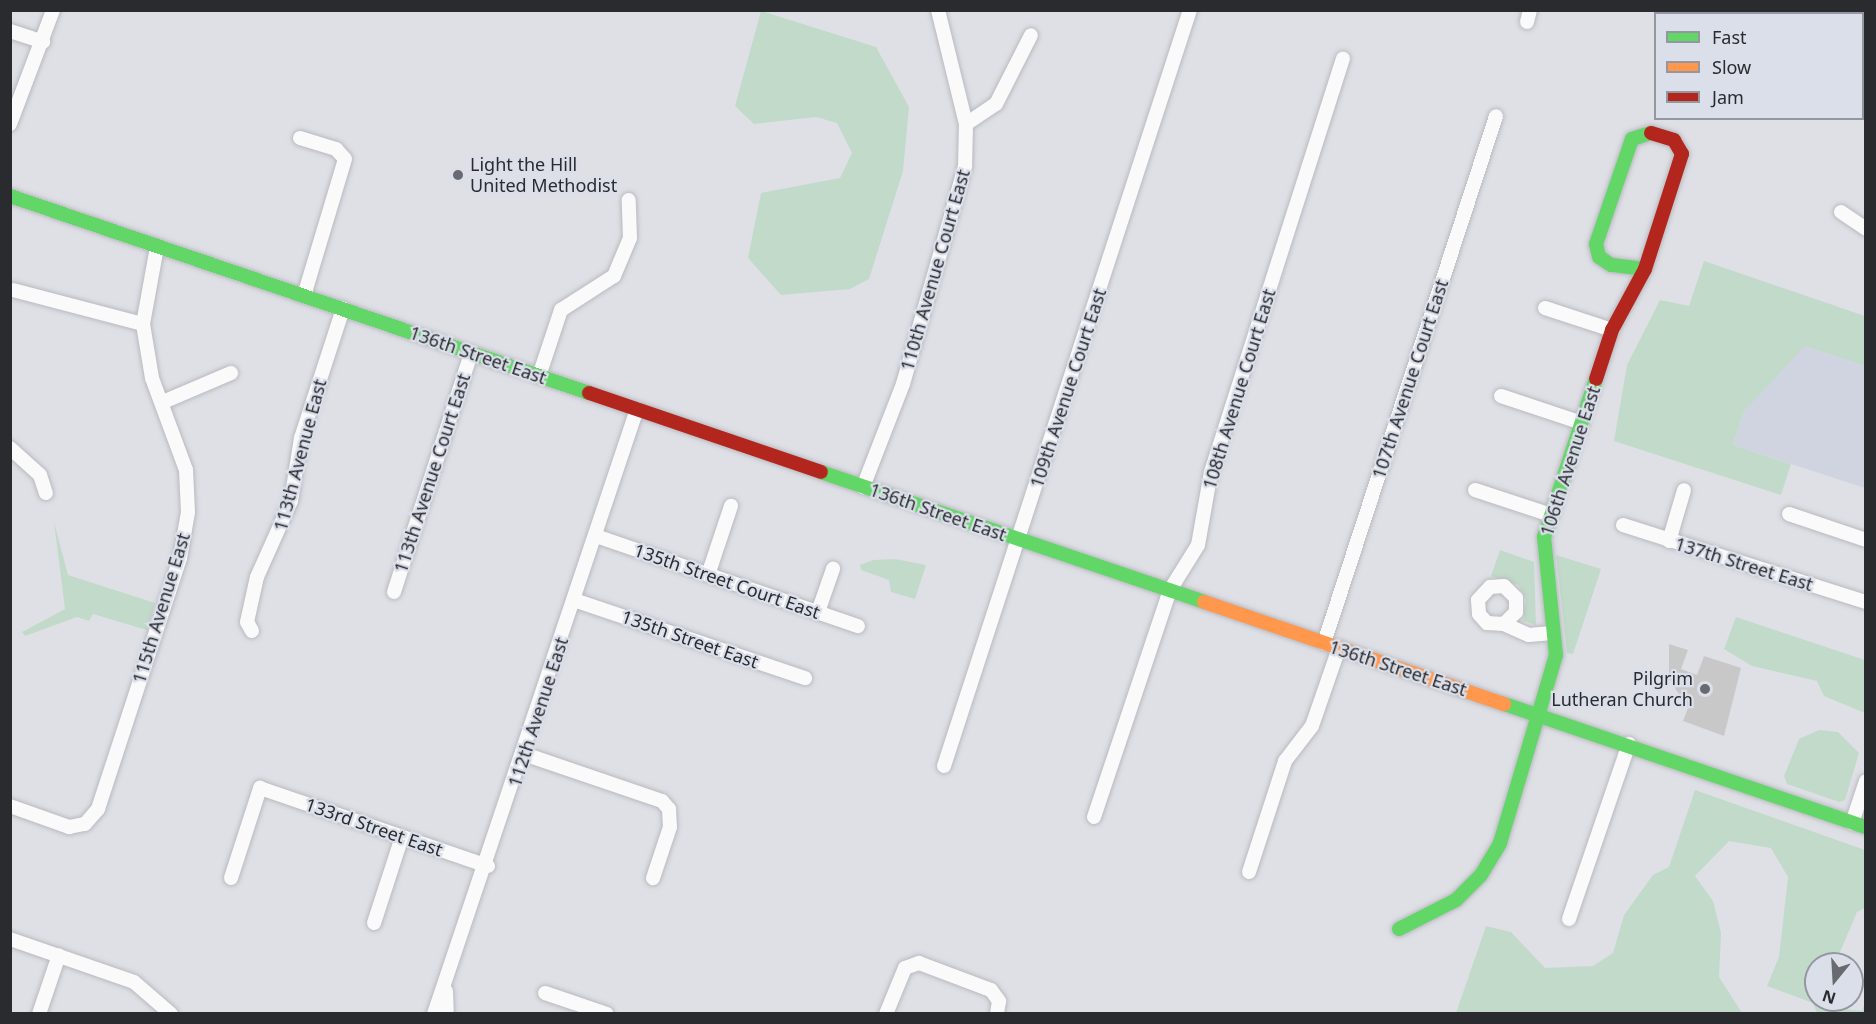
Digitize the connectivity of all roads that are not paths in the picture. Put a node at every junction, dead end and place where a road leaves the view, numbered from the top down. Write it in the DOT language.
graph roads {
  1 [pos="53,10"];
  2 [pos="938,10"];
  3 [pos="1190,10"];
  4 [pos="10,31"];
  5 [pos="1031,36"];
  6 [pos="43,42"];
  7 [pos="1343,59"];
  8 [pos="1496,116"];
  9 [pos="10,124"];
  10 [pos="966,124"];
  11 [pos="300,138"];
  12 [pos="10,196"];
  13 [pos="629,200"];
  14 [pos="1840,213"];
  15 [pos="1866,229"];
  16 [pos="157,247"];
  17 [pos="1646,269"];
  18 [pos="13,290"];
  19 [pos="304,296"];
  20 [pos="1545,308"];
  21 [pos="343,309"];
  22 [pos="143,324"];
  23 [pos="1612,330"];
  24 [pos="471,354"];
  25 [pos="231,373"];
  26 [pos="539,376"];
  27 [pos="1501,396"];
  28 [pos="163,402"];
  29 [pos="637,409"];
  30 [pos="1582,423"];
  31 [pos="10,448"];
  32 [pos="863,486"];
  33 [pos="1475,490"];
  34 [pos="1684,490"];
  35 [pos="46,493"];
  36 [pos="731,506"];
  37 [pos="1789,514"];
  38 [pos="1551,515"];
  39 [pos="1623,525"];
  40 [pos="596,536"];
  41 [pos="1017,538"];
  42 [pos="1866,540"];
  43 [pos="1669,541"];
  44 [pos="833,569"];
  45 [pos="708,575"];
  46 [pos="1170,590"];
  47 [pos="394,592"];
  48 [pos="574,600"];
  49 [pos="1866,602"];
  50 [pos="818,612"];
  51 [pos="1504,624"];
  52 [pos="858,626"];
  53 [pos="252,631"];
  54 [pos="1552,633"];
  55 [pos="1323,643"];
  56 [pos="1339,648"];
  57 [pos="805,678"];
  58 [pos="1540,715"];
  59 [pos="1629,744"];
  60 [pos="524,754"];
  61 [pos="944,766"];
  62 [pos="1866,781"];
  63 [pos="10,806"];
  64 [pos="1094,817"];
  65 [pos="1859,825"];
  66 [pos="402,837"];
  67 [pos="488,866"];
  68 [pos="1249,872"];
  69 [pos="231,878"];
  70 [pos="653,878"];
  71 [pos="1569,919"];
  72 [pos="374,923"];
  73 [pos="1399,929"];
  74 [pos="10,939"];
  75 [pos="59,956"];
  76 [pos="446,991"];
  77 [pos="545,993"];
  78 [pos="39,1014"];
  79 [pos="171,1014"];
  80 [pos="434,1014"];
  81 [pos="447,1014"];
  82 [pos="607,1014"];
  83 [pos="886,1014"];
  84 [pos="997,1014"];
  1 -- 6 [label="street"];
  2 -- 10 [label="street, 110th Avenue Court East"];
  3 -- 41 [label="street, 109th Avenue Court East"];
  4 -- 6 [label="street"];
  5 -- 10 [label="street"];
  6 -- 9 [label="street"];
  7 -- 46 [label="street, 108th Avenue Court East"];
  8 -- 55 [label="street, 107th Avenue Court East"];
  10 -- 32 [label="street, 110th Avenue Court East"];
  11 -- 19 [label="street"];
  12 -- 16 [label="street, 136th Street East"];
  13 -- 26 [label="street"];
  14 -- 15 [label="street"];
  16 -- 19 [label="street, 136th Street East"];
  16 -- 22 [label="street, 115th Avenue East"];
  17 -- 17 [label="street, 106th Avenue East"];
  17 -- 23 [label="street, 106th Avenue East"];
  18 -- 22 [label="street"];
  19 -- 21 [label="street, 136th Street East"];
  20 -- 23 [label="street"];
  21 -- 24 [label="street, 136th Street East"];
  21 -- 53 [label="street, 113th Avenue East"];
  22 -- 28 [label="street, 115th Avenue East"];
  23 -- 30 [label="street, 106th Avenue East"];
  24 -- 26 [label="street, 136th Street East"];
  24 -- 47 [label="street, 113th Avenue Court East"];
  25 -- 28 [label="street"];
  26 -- 29 [label="street, 136th Street East"];
  27 -- 30 [label="street"];
  28 -- 63 [label="street, 115th Avenue East"];
  29 -- 32 [label="street, 136th Street East"];
  29 -- 40 [label="street, 112th Avenue East"];
  30 -- 38 [label="street, 106th Avenue East"];
  31 -- 35 [label="street"];
  32 -- 41 [label="street, 136th Street East"];
  33 -- 38 [label="street"];
  34 -- 43 [label="street"];
  36 -- 45 [label="street"];
  37 -- 42 [label="street"];
  38 -- 54 [label="street, 106th Avenue East"];
  39 -- 43 [label="street, 137th Street East"];
  40 -- 45 [label="street, 135th Street Court East"];
  40 -- 48 [label="street, 112th Avenue East"];
  41 -- 46 [label="street, 136th Street East"];
  41 -- 61 [label="street, 109th Avenue Court East"];
  43 -- 49 [label="street, 137th Street East"];
  44 -- 50 [label="street"];
  45 -- 50 [label="street, 135th Street Court East"];
  46 -- 55 [label="street, 136th Street East"];
  46 -- 64 [label="street, 108th Avenue Court East"];
  48 -- 57 [label="street, 135th Street East"];
  48 -- 60 [label="street, 112th Avenue East"];
  50 -- 52 [label="street, 135th Street Court East"];
  51 -- 54 [label="street"];
  54 -- 58 [label="street, 106th Avenue East"];
  55 -- 56 [label="street, 136th Street East"];
  56 -- 58 [label="street, 136th Street East"];
  56 -- 68 [label="street"];
  58 -- 59 [label="street, 136th Street East"];
  58 -- 73 [label="street, 106th Avenue East"];
  59 -- 65 [label="street, 136th Street East"];
  59 -- 71 [label="street"];
  60 -- 67 [label="street, 112th Avenue East"];
  60 -- 70 [label="street"];
  62 -- 65 [label="street"];
  66 -- 67 [label="street, 133rd Street East"];
  66 -- 69 [label="street, 133rd Street East"];
  66 -- 72 [label="street"];
  67 -- 76 [label="street, 112th Avenue East"];
  74 -- 75 [label="street"];
  75 -- 78 [label="street"];
  75 -- 79 [label="street"];
  76 -- 80 [label="street, 112th Avenue East"];
  76 -- 81 [label="street"];
  77 -- 82 [label="street"];
  83 -- 84 [label="street"];
}
